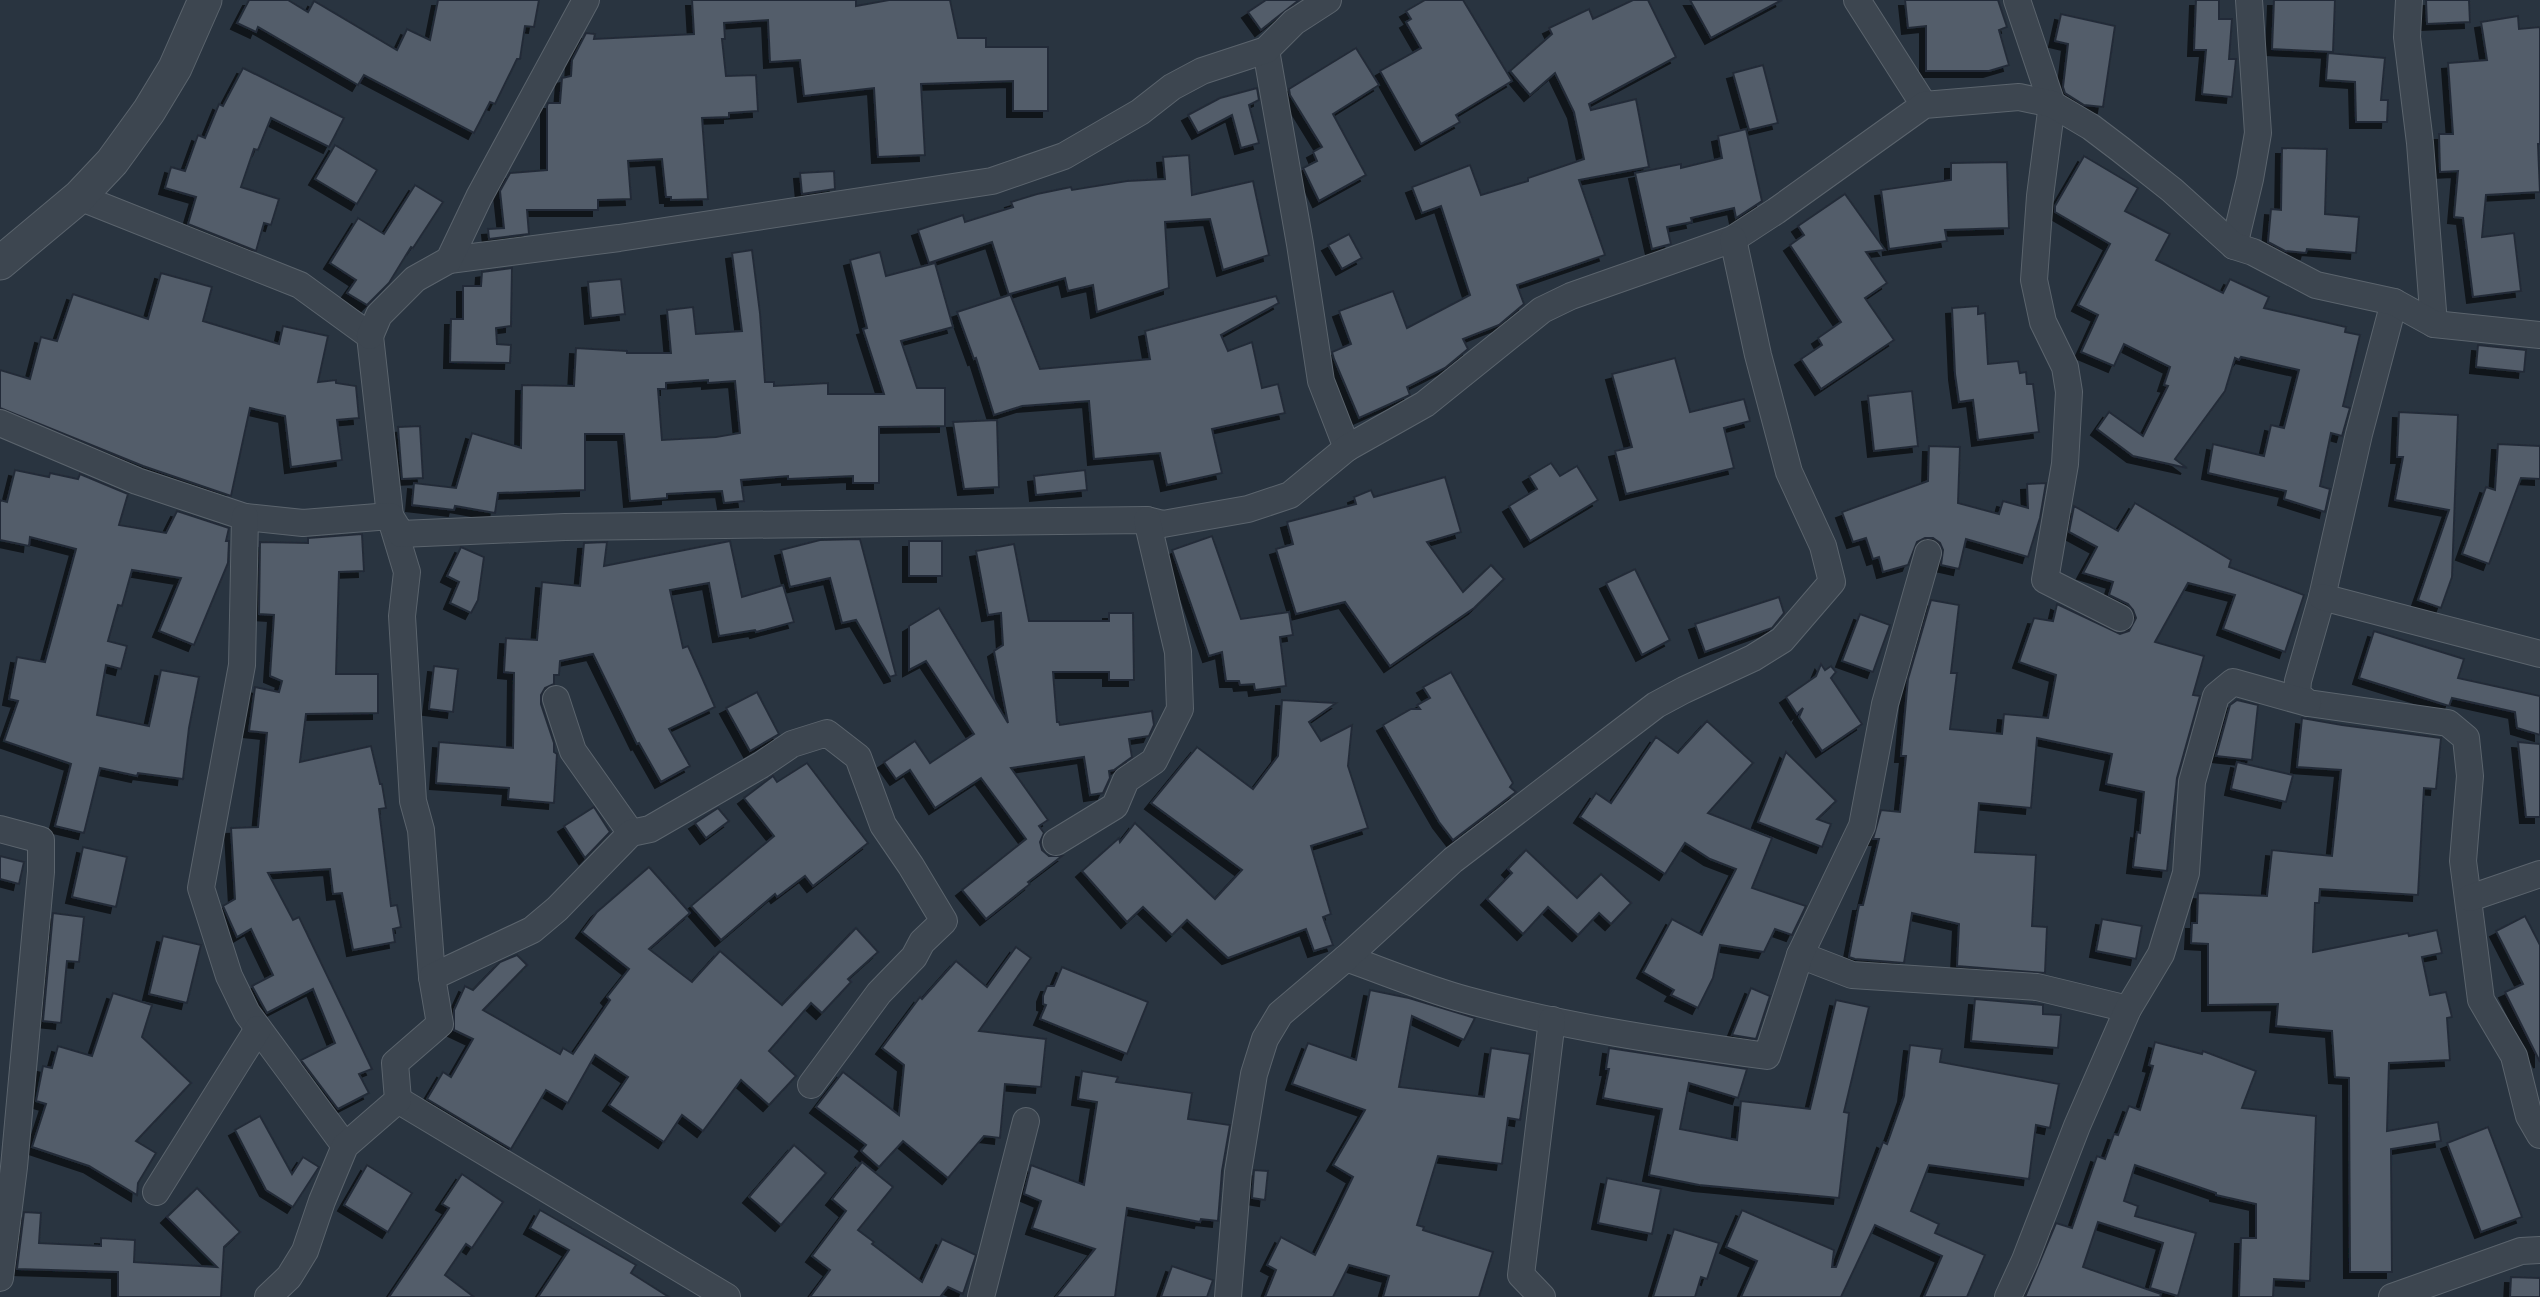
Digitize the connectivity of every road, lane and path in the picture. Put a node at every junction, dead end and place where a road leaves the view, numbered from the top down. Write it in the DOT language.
graph roads {
  1 [pos="205,0"];
  2 [pos="586,0"];
  3 [pos="1328,0"];
  4 [pos="1857,0"];
  5 [pos="2017,0"];
  6 [pos="2249,0"];
  7 [pos="2409,0"];
  8 [pos="1266,50"];
  9 [pos="2052,104"];
  10 [pos="1924,105"];
  11 [pos="79,197"];
  12 [pos="1733,239"];
  13 [pos="2234,246"];
  14 [pos="449,260"];
  15 [pos="0,263"];
  16 [pos="2394,302"];
  17 [pos="2434,324"];
  18 [pos="2540,335"];
  19 [pos="370,336"];
  20 [pos="0,423"];
  21 [pos="1347,449"];
  22 [pos="390,516"];
  23 [pos="246,517"];
  24 [pos="1147,520"];
  25 [pos="1928,553"];
  26 [pos="2322,597"];
  27 [pos="2120,618"];
  28 [pos="2540,653"];
  29 [pos="556,699"];
  30 [pos="2308,703"];
  31 [pos="0,829"];
  32 [pos="631,833"];
  33 [pos="1056,842"];
  34 [pos="2540,874"];
  35 [pos="2470,898"];
  36 [pos="1800,955"];
  37 [pos="1346,958"];
  38 [pos="432,977"];
  39 [pos="2128,1009"];
  40 [pos="1552,1020"];
  41 [pos="258,1029"];
  42 [pos="811,1085"];
  43 [pos="398,1100"];
  44 [pos="1026,1121"];
  45 [pos="2540,1135"];
  46 [pos="345,1146"];
  47 [pos="156,1192"];
  48 [pos="2540,1250"];
  49 [pos="0,1278"];
  50 [pos="268,1297"];
  51 [pos="727,1297"];
  52 [pos="981,1297"];
  53 [pos="1228,1297"];
  54 [pos="1542,1297"];
  55 [pos="2008,1297"];
  56 [pos="2392,1297"];
  1 -- 11 [label="street"];
  2 -- 14 [label="street"];
  3 -- 8 [label="street"];
  4 -- 10 [label="street"];
  5 -- 9 [label="street"];
  6 -- 13 [label="street"];
  7 -- 17 [label="street"];
  8 -- 14 [label="street"];
  8 -- 21 [label="street"];
  9 -- 10 [label="street"];
  9 -- 13 [label="street"];
  9 -- 27 [label="street"];
  10 -- 12 [label="street"];
  11 -- 15 [label="street"];
  11 -- 19 [label="street"];
  12 -- 21 [label="street"];
  12 -- 37 [label="street"];
  13 -- 16 [label="street"];
  14 -- 19 [label="street"];
  16 -- 17 [label="street"];
  16 -- 26 [label="street"];
  17 -- 18 [label="street"];
  19 -- 22 [label="street"];
  20 -- 23 [label="street"];
  21 -- 24 [label="street"];
  22 -- 23 [label="street"];
  22 -- 24 [label="street"];
  22 -- 38 [label="street"];
  23 -- 41 [label="street"];
  24 -- 33 [label="street"];
  25 -- 36 [label="street"];
  26 -- 28 [label="street"];
  26 -- 30 [label="street"];
  29 -- 32 [label="street"];
  30 -- 35 [label="street"];
  30 -- 39 [label="street"];
  31 -- 49 [label="street"];
  32 -- 38 [label="street"];
  32 -- 42 [label="street"];
  34 -- 35 [label="street"];
  35 -- 45 [label="street"];
  36 -- 39 [label="street"];
  36 -- 40 [label="street"];
  37 -- 40 [label="street"];
  37 -- 53 [label="street"];
  38 -- 43 [label="street"];
  39 -- 55 [label="street"];
  40 -- 54 [label="street"];
  41 -- 46 [label="street"];
  41 -- 47 [label="street"];
  43 -- 46 [label="street"];
  43 -- 51 [label="street"];
  44 -- 52 [label="street"];
  46 -- 50 [label="street"];
  48 -- 56 [label="street"];
}
